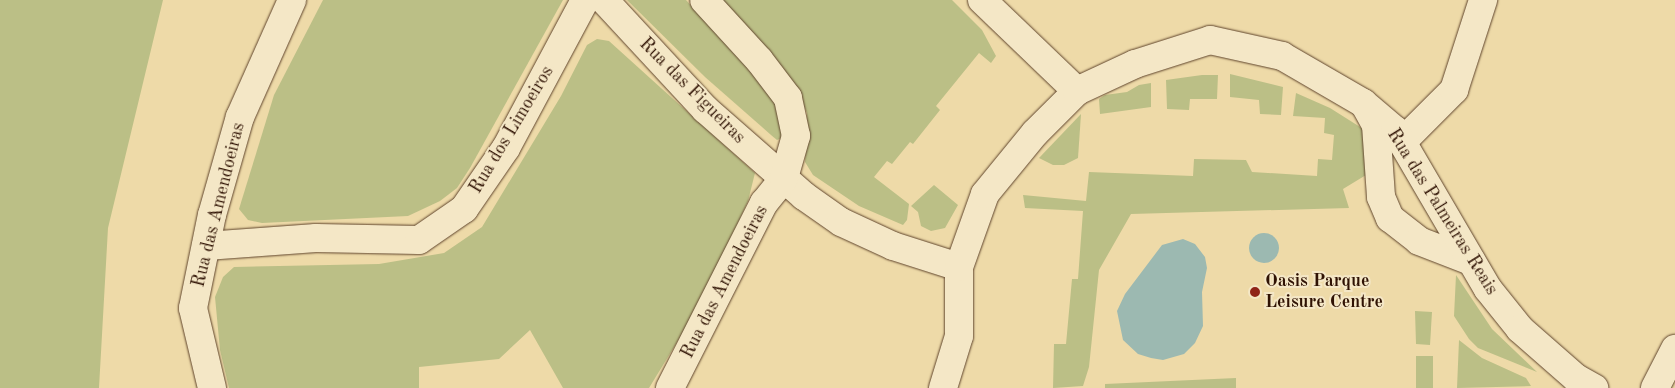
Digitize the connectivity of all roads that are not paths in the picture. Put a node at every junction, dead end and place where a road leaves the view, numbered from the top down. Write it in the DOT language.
graph roads {
  1 [pos="292,0"];
  2 [pos="586,0"];
  3 [pos="604,0"];
  4 [pos="704,0"];
  5 [pos="982,0"];
  6 [pos="1483,0"];
  7 [pos="1077,91"];
  8 [pos="1363,103"];
  9 [pos="1402,142"];
  10 [pos="784,178"];
  11 [pos="206,246"];
  12 [pos="1471,261"];
  13 [pos="959,267"];
  14 [pos="1675,349"];
  15 [pos="1580,385"];
  16 [pos="212,388"];
  17 [pos="670,388"];
  18 [pos="943,388"];
  19 [pos="1655,388"];
  1 -- 11 [label="street, Rua das Amendoeiras"];
  2 -- 11 [label="street, Rua dos Limoeiros"];
  3 -- 10 [label="street, Rua das Figueiras"];
  4 -- 10 [label="street"];
  5 -- 7 [label="street"];
  6 -- 9 [label="street"];
  7 -- 8 [label="street, Rua das Palmeiras Reais"];
  7 -- 13 [label="street, Rua das Palmeiras Reais"];
  8 -- 9 [label="street, Rua das Palmeiras Reais"];
  8 -- 12 [label="street"];
  9 -- 12 [label="street, Rua das Palmeiras Reais"];
  10 -- 13 [label="street, Rua das Figueiras"];
  10 -- 17 [label="street, Rua das Amendoeiras"];
  11 -- 16 [label="street, Rua das Amendoeiras"];
  12 -- 15 [label="street, Rua das Palmeiras Reais"];
  13 -- 18 [label="street, Rua das Palmeiras Reais"];
  14 -- 19 [label="street"];
}
